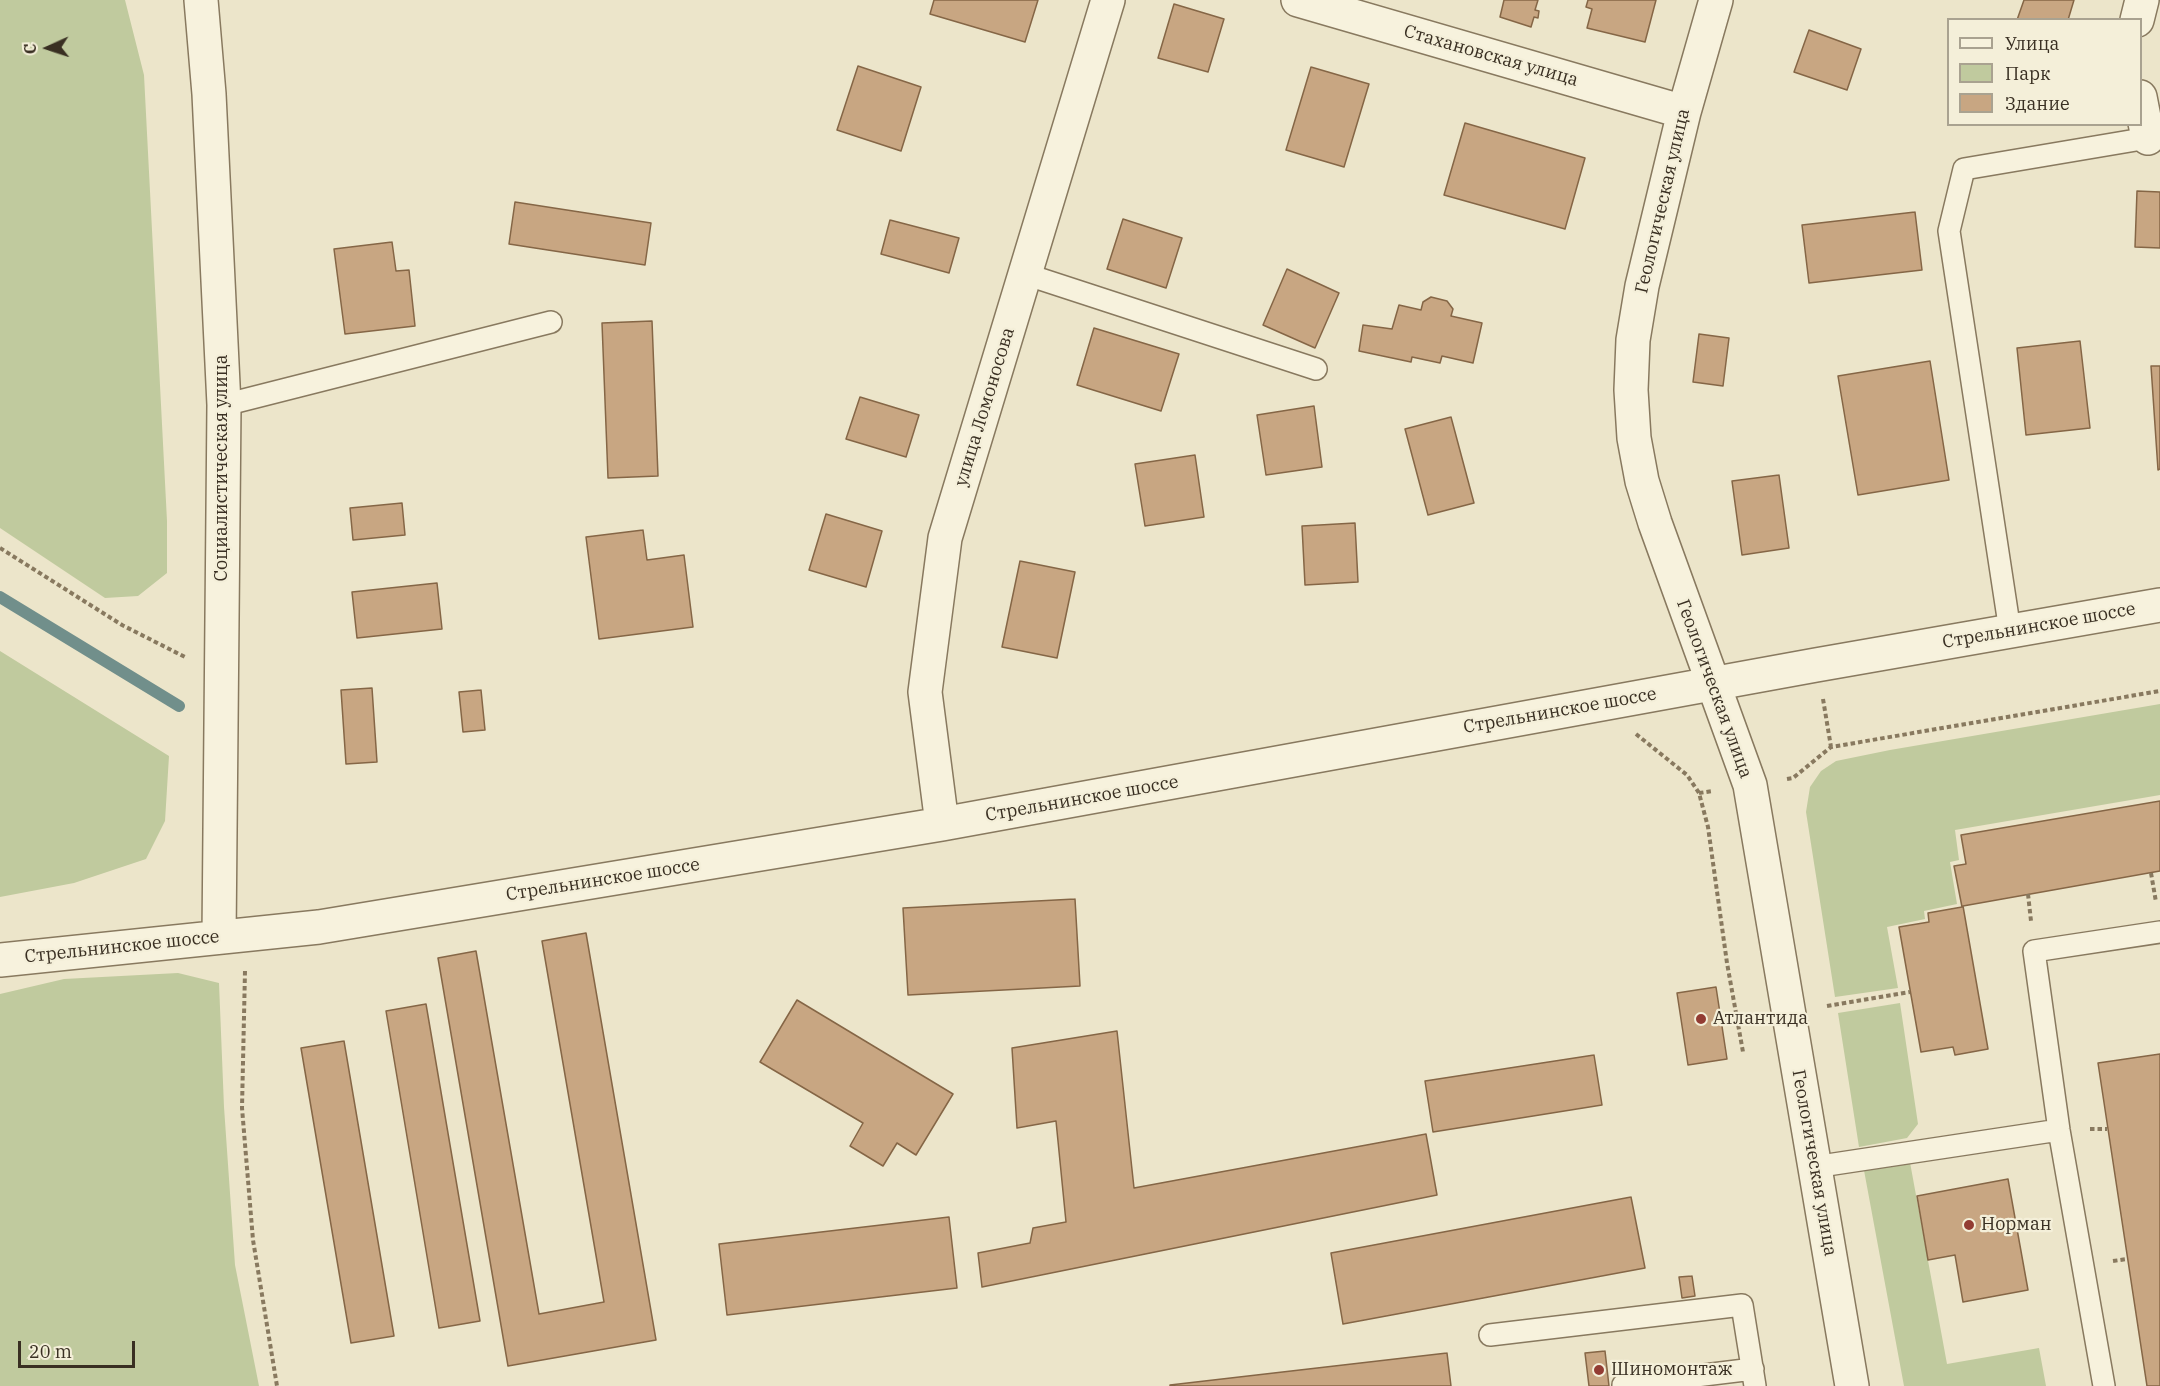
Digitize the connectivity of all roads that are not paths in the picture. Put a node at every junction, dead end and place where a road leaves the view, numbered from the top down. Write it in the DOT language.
graph roads {
  1 [pos="201,0"];
  2 [pos="1108,0"];
  3 [pos="1298,0"];
  4 [pos="1716,0"];
  5 [pos="2142,0"];
  6 [pos="2138,18"];
  7 [pos="2142,107"];
  8 [pos="1684,112"];
  9 [pos="2148,138"];
  10 [pos="1025,274"];
  11 [pos="552,322"];
  12 [pos="1316,369"];
  13 [pos="224,405"];
  14 [pos="2160,605"];
  15 [pos="2010,631"];
  16 [pos="1711,683"];
  17 [pos="942,824"];
  18 [pos="2159,922"];
  19 [pos="232,936"];
  20 [pos="0,960"];
  21 [pos="2059,1130"];
  22 [pos="1814,1167"];
  23 [pos="1490,1335"];
  24 [pos="1754,1377"];
  25 [pos="1623,1384"];
  26 [pos="1852,1386"];
  27 [pos="2104,1386"];
  1 -- 13 [label="street, Социалистическая улица"];
  2 -- 10 [label="street, улица Ломоносова"];
  3 -- 8 [label="street, Стахановская улица"];
  4 -- 8 [label="street, Геологическая улица"];
  5 -- 6 [label="street"];
  7 -- 9 [label="street"];
  8 -- 16 [label="street, Геологическая улица"];
  9 -- 15 [label="lane"];
  10 -- 12 [label="lane"];
  10 -- 17 [label="street, улица Ломоносова"];
  11 -- 13 [label="lane"];
  13 -- 19 [label="street, Социалистическая улица"];
  14 -- 15 [label="street, Стрельнинское шоссе"];
  15 -- 16 [label="street, Стрельнинское шоссе"];
  16 -- 17 [label="street, Стрельнинское шоссе"];
  16 -- 22 [label="street, Геологическая улица"];
  17 -- 19 [label="street, Стрельнинское шоссе"];
  18 -- 21 [label="lane"];
  19 -- 20 [label="street, Стрельнинское шоссе"];
  21 -- 22 [label="lane"];
  21 -- 27 [label="lane"];
  22 -- 26 [label="street, Геологическая улица"];
  23 -- 24 [label="lane"];
  24 -- 25 [label="lane"];
}
